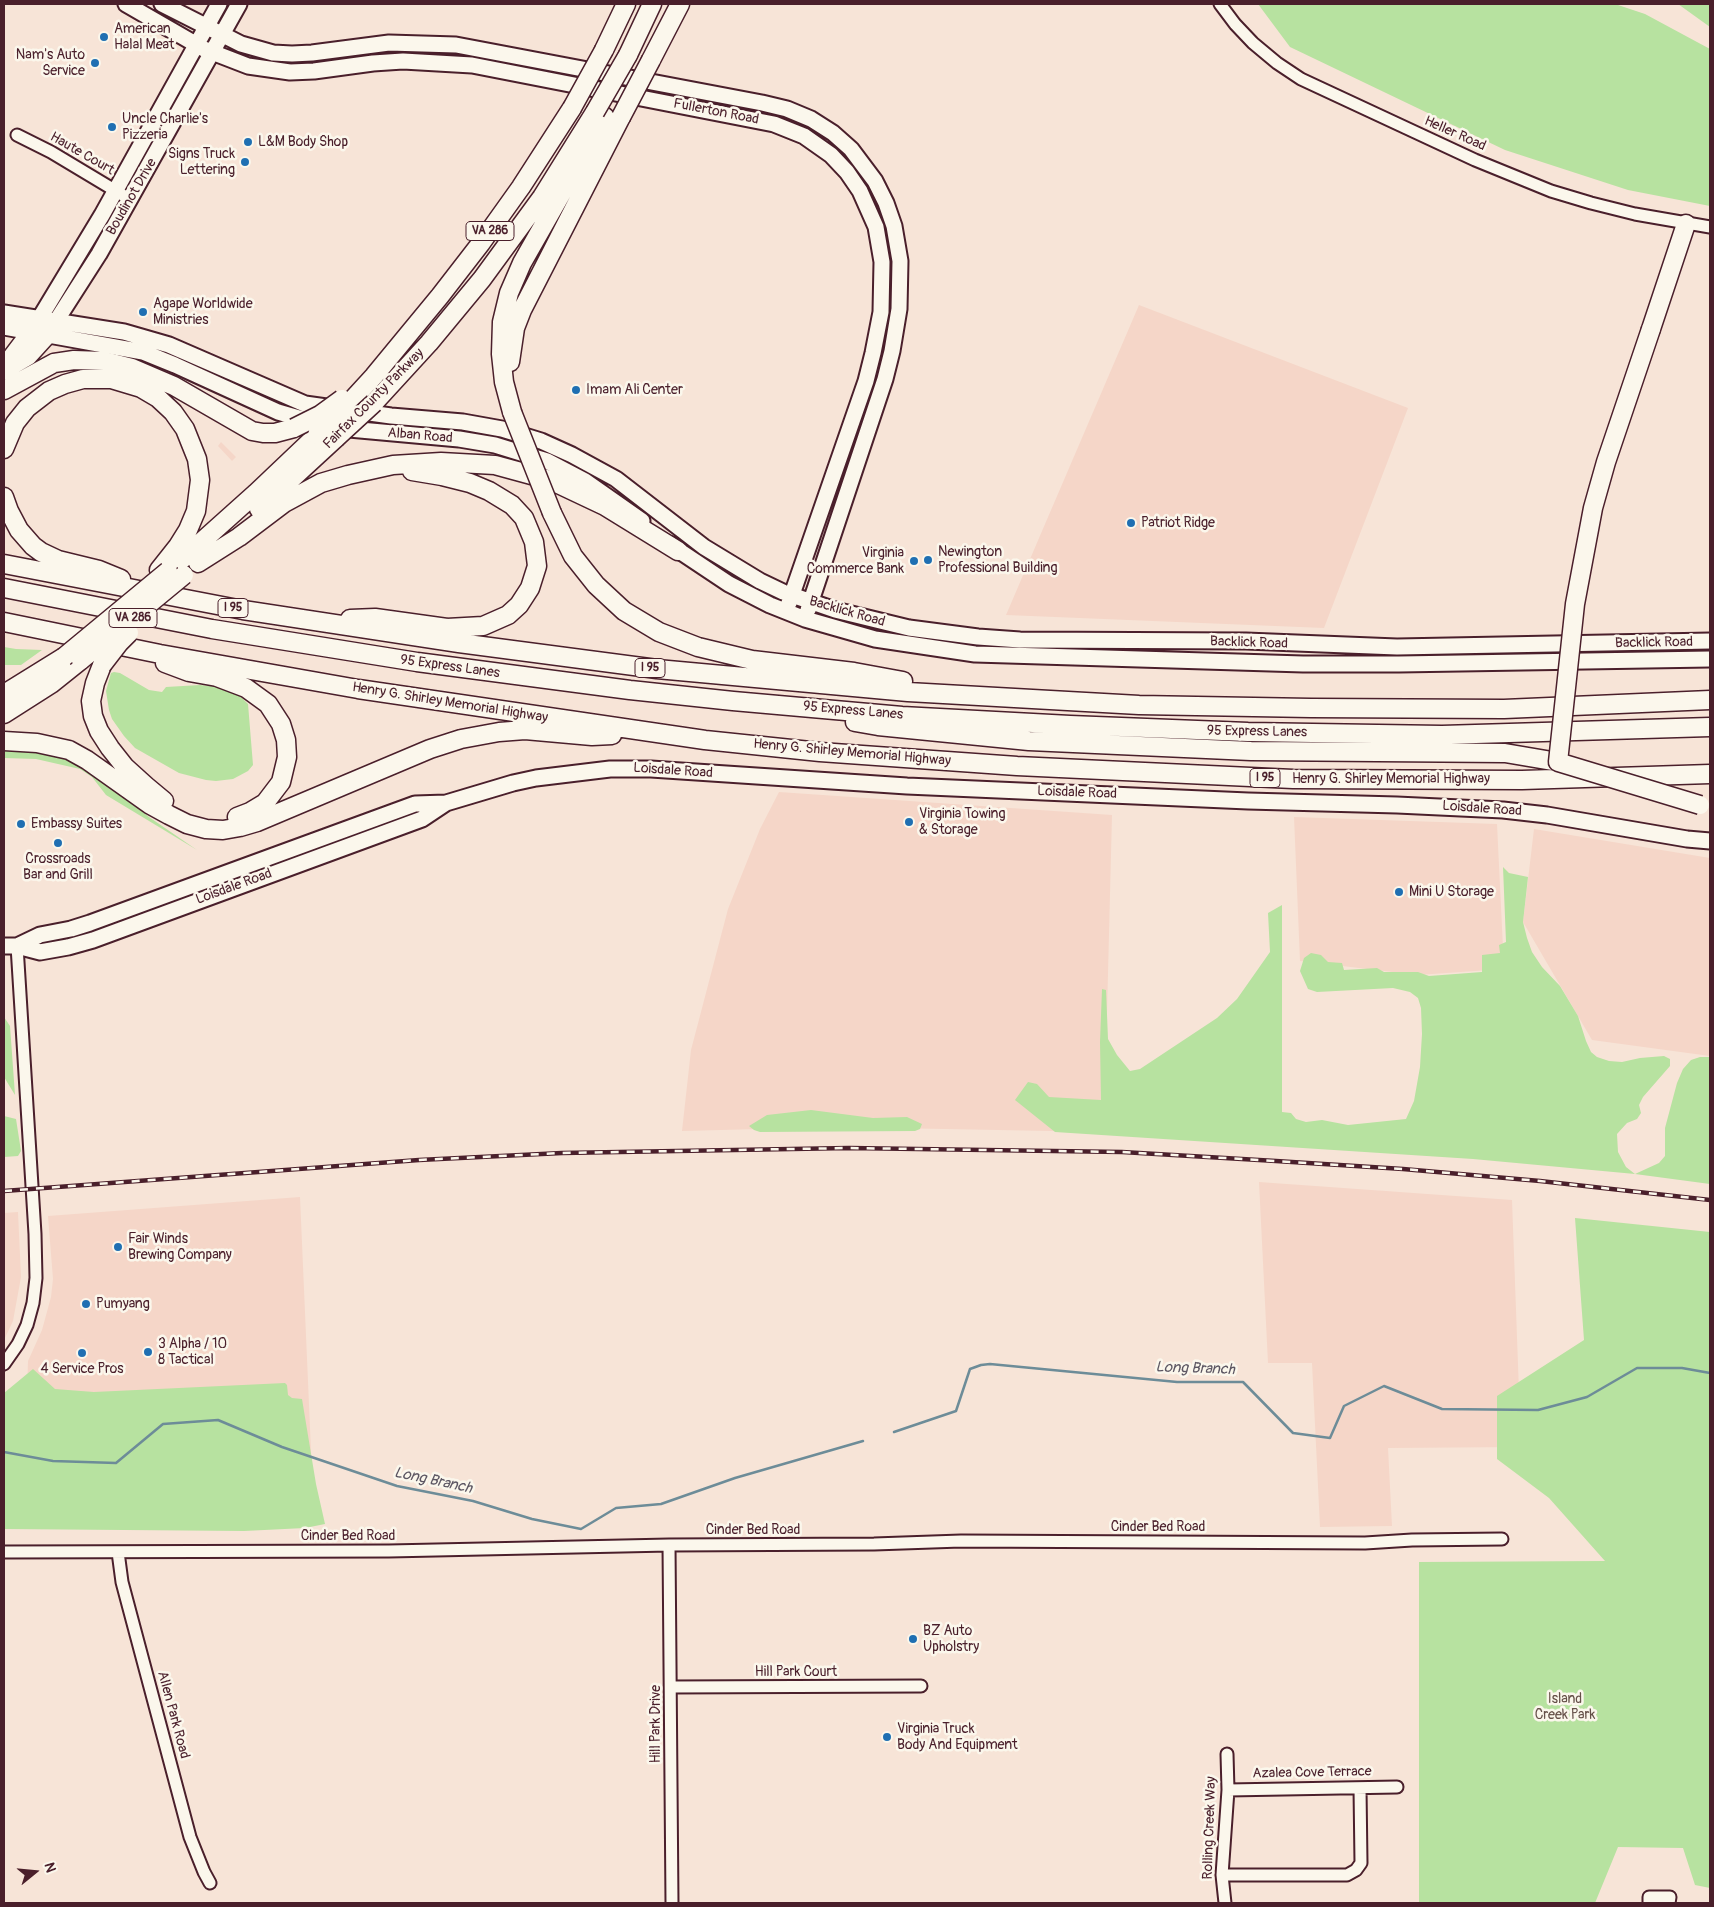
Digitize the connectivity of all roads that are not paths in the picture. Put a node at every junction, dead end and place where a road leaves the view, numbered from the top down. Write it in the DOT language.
graph roads {
  1 [pos="126,4"];
  2 [pos="162,4"];
  3 [pos="219,4"];
  4 [pos="239,4"];
  5 [pos="626,4"];
  6 [pos="652,4"];
  7 [pos="680,4"];
  8 [pos="1220,4"];
  9 [pos="205,27"];
  10 [pos="222,36"];
  11 [pos="195,45"];
  12 [pos="212,53"];
  13 [pos="608,114"];
  14 [pos="17,135"];
  15 [pos="115,191"];
  16 [pos="131,200"];
  17 [pos="1686,224"];
  18 [pos="1710,227"];
  19 [pos="4,312"];
  20 [pos="4,327"];
  21 [pos="44,327"];
  22 [pos="4,366"];
  23 [pos="4,370"];
  24 [pos="4,390"];
  25 [pos="348,404"];
  26 [pos="335,433"];
  27 [pos="4,449"];
  28 [pos="374,470"];
  29 [pos="4,497"];
  30 [pos="678,551"];
  31 [pos="198,563"];
  32 [pos="4,564"];
  33 [pos="170,572"];
  34 [pos="4,588"];
  35 [pos="156,594"];
  36 [pos="792,596"];
  37 [pos="810,602"];
  38 [pos="786,612"];
  39 [pos="805,619"];
  40 [pos="310,621"];
  41 [pos="7,623"];
  42 [pos="1710,641"];
  43 [pos="125,647"];
  44 [pos="72,659"];
  45 [pos="1710,659"];
  46 [pos="4,694"];
  47 [pos="992,697"];
  48 [pos="1710,700"];
  49 [pos="733,701"];
  50 [pos="4,714"];
  51 [pos="1710,728"];
  52 [pos="660,732"];
  53 [pos="4,741"];
  54 [pos="1558,762"];
  55 [pos="1710,774"];
  56 [pos="1705,806"];
  57 [pos="1710,841"];
  58 [pos="11,946"];
  59 [pos="4,1364"];
  60 [pos="1502,1538"];
  61 [pos="669,1546"];
  62 [pos="4,1552"];
  63 [pos="118,1552"];
  64 [pos="921,1686"];
  65 [pos="671,1687"];
  66 [pos="1228,1754"];
  67 [pos="1397,1787"];
  68 [pos="1360,1788"];
  69 [pos="1228,1790"];
  70 [pos="1222,1875"];
  71 [pos="210,1883"];
  72 [pos="672,1903"];
  73 [pos="1225,1903"];
  74 [pos="1649,1903"];
  75 [pos="1670,1903"];
  1 -- 11 [label="main road, Fullerton Road"];
  2 -- 9 [label="main road, Fullerton Road"];
  3 -- 9 [label="main road, Boudinot Drive"];
  4 -- 10 [label="main road, Boudinot Drive"];
  5 -- 25 [label="highway, Fairfax County Parkway / VA 286, bridge"];
  6 -- 13 [label="highway, Fairfax County Parkway / VA 286, bridge"];
  7 -- 13 [label="highway, bridge"];
  8 -- 17 [label="street, Heller Road"];
  9 -- 10 [label="main road, Fullerton Road"];
  9 -- 11 [label="main road, Boudinot Drive"];
  10 -- 12 [label="main road, Boudinot Drive"];
  10 -- 37 [label="main road, Fullerton Road"];
  11 -- 12 [label="main road, Fullerton Road"];
  11 -- 15 [label="main road, Boudinot Drive"];
  12 -- 16 [label="main road, Boudinot Drive"];
  12 -- 36 [label="main road, Fullerton Road"];
  13 -- 26 [label="highway, Fairfax County Parkway / VA 286, bridge"];
  13 -- 47 [label="highway, bridge"];
  14 -- 15 [label="street, Haute Court"];
  15 -- 16 [label="street, Haute Court"];
  15 -- 21 [label="main road, Boudinot Drive"];
  16 -- 21 [label="main road, Boudinot Drive"];
  17 -- 18 [label="street, Heller Road"];
  17 -- 54 [label="highway, bridge"];
  19 -- 21 [label="main road, Alban Road"];
  20 -- 21 [label="main road, Alban Road"];
  21 -- 22 [label="highway"];
  21 -- 23 [label="highway"];
  21 -- 25 [label="main road, Alban Road"];
  21 -- 26 [label="main road, Alban Road"];
  24 -- 25 [label="highway, bridge"];
  25 -- 33 [label="highway, Fairfax County Parkway / VA 286, bridge"];
  25 -- 36 [label="main road, Alban Road"];
  26 -- 30 [label="main road, Alban Road"];
  26 -- 31 [label="highway, Fairfax County Parkway / VA 286"];
  27 -- 33 [label="highway"];
  28 -- 30 [label="highway"];
  28 -- 31 [label="highway"];
  28 -- 40 [label="highway"];
  29 -- 35 [label="highway"];
  30 -- 38 [label="main road, Alban Road"];
  31 -- 33 [label="highway, Fairfax County Parkway / VA 286"];
  32 -- 35 [label="highway, I 95"];
  33 -- 43 [label="highway, bridge"];
  33 -- 44 [label="highway, Fairfax County Parkway / VA 286, bridge"];
  33 -- 44 [label="highway, Fairfax County Parkway / VA 286, bridge"];
  34 -- 49 [label="highway, 95 Express Lanes"];
  35 -- 40 [label="highway, I 95"];
  36 -- 37 [label="main road, Backlick Road"];
  36 -- 38 [label="main road, Fullerton Road"];
  37 -- 39 [label="main road, Fullerton Road"];
  37 -- 42 [label="main road, Backlick Road"];
  38 -- 39 [label="main road, Alban Road"];
  39 -- 45 [label="main road, Backlick Road"];
  40 -- 47 [label="highway, I 95"];
  41 -- 43 [label="highway, Henry G. Shirley Memorial Highway / I 95"];
  43 -- 52 [label="highway, Henry G. Shirley Memorial Highway / I 95"];
  44 -- 46 [label="highway, Fairfax County Parkway / VA 286"];
  44 -- 50 [label="highway, Fairfax County Parkway / VA 286"];
  47 -- 48 [label="highway, I 95"];
  49 -- 51 [label="highway, 95 Express Lanes"];
  49 -- 54 [label="highway"];
  52 -- 53 [label="highway"];
  52 -- 55 [label="highway, Henry G. Shirley Memorial Highway / I 95"];
  54 -- 56 [label="highway, bridge"];
  57 -- 58 [label="main road, Loisdale Road"];
  58 -- 59 [label="street"];
  60 -- 61 [label="street, Cinder Bed Road"];
  61 -- 63 [label="street, Cinder Bed Road"];
  61 -- 65 [label="street, Hill Park Drive"];
  62 -- 63 [label="street, Cinder Bed Road"];
  63 -- 71 [label="street, Allen Park Road"];
  64 -- 65 [label="street, Hill Park Court"];
  65 -- 72 [label="street, Hill Park Drive"];
  66 -- 69 [label="street, Rolling Creek Way"];
  67 -- 68 [label="street, Azalea Cove Terrace"];
  68 -- 69 [label="street, Azalea Cove Terrace"];
  68 -- 70 [label="street"];
  69 -- 70 [label="street, Rolling Creek Way"];
  70 -- 73 [label="street, Rolling Creek Way"];
  74 -- 75 [label="street"];
}
